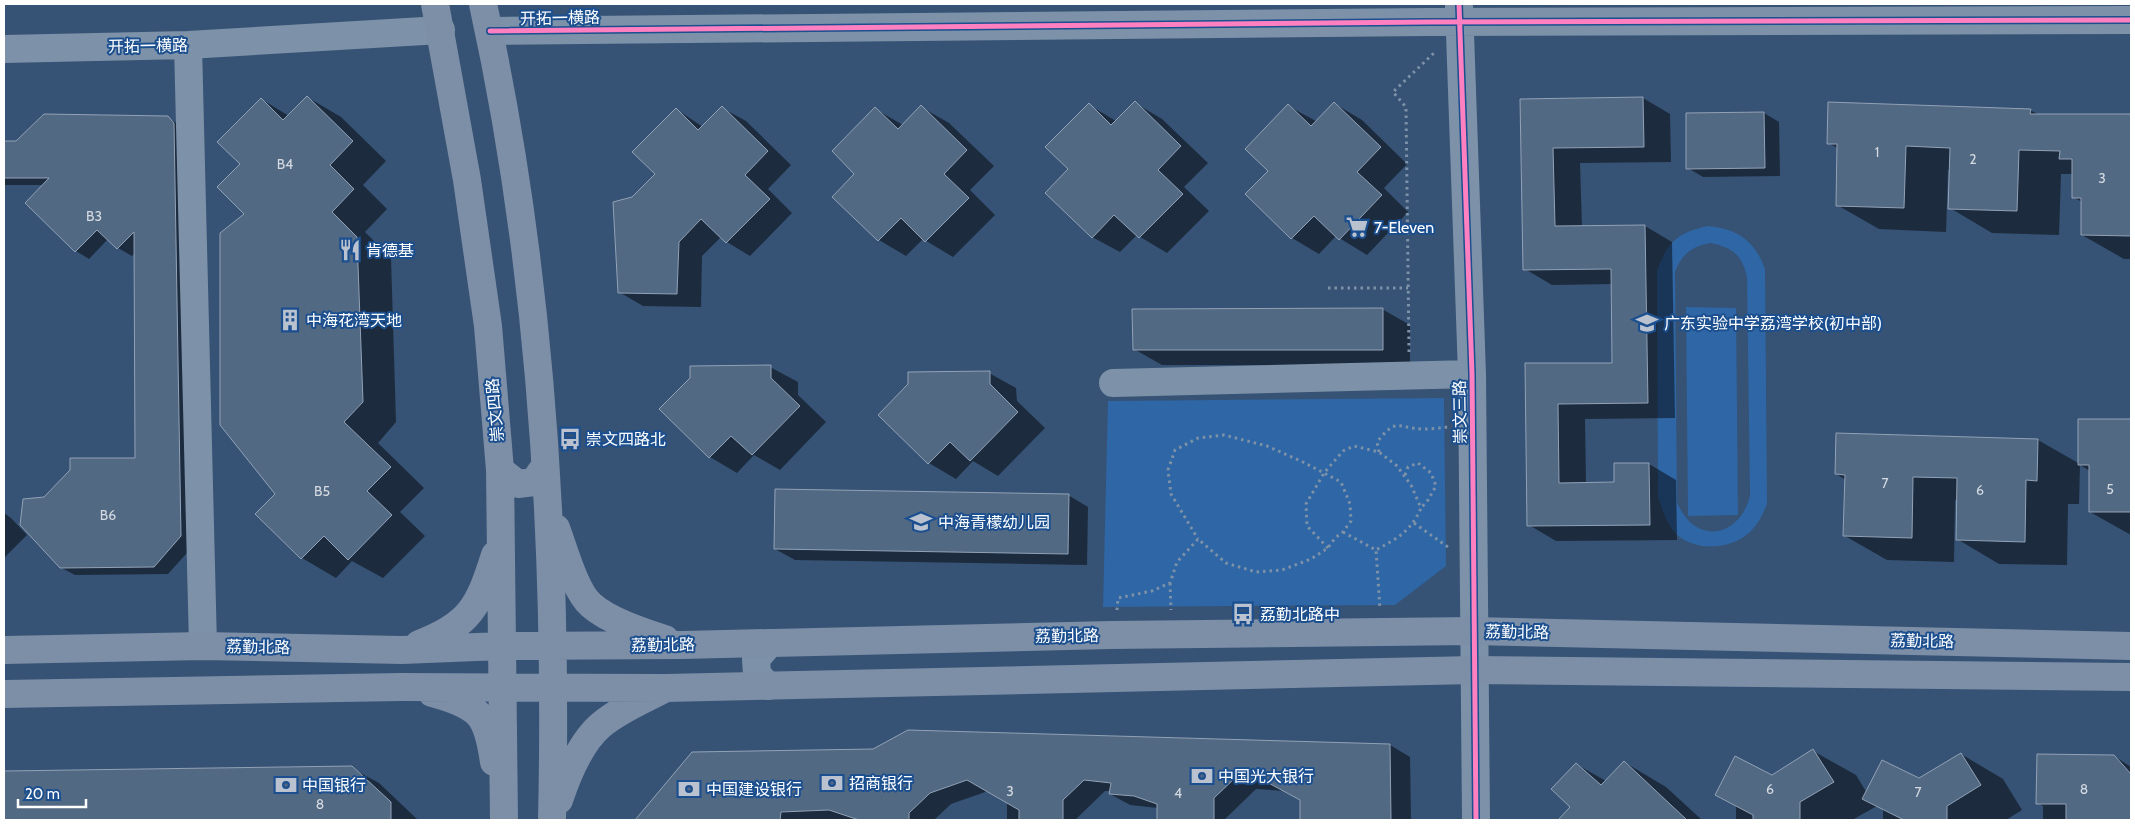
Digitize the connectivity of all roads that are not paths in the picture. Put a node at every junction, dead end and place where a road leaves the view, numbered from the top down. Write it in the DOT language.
graph roads {
  1 [pos="435,4"];
  2 [pos="484,4"];
  3 [pos="1459,13"];
  4 [pos="2131,20"];
  5 [pos="441,30"];
  6 [pos="490,31"];
  7 [pos="188,45"];
  8 [pos="4,49"];
  9 [pos="1472,374"];
  10 [pos="1113,383"];
  11 [pos="545,466"];
  12 [pos="500,470"];
  13 [pos="547,501"];
  14 [pos="501,537"];
  15 [pos="1473,631"];
  16 [pos="770,643"];
  17 [pos="552,645"];
  18 [pos="683,645"];
  19 [pos="203,646"];
  20 [pos="502,646"];
  21 [pos="2131,646"];
  22 [pos="4,650"];
  23 [pos="402,650"];
  24 [pos="1474,670"];
  25 [pos="2131,677"];
  26 [pos="768,686"];
  27 [pos="401,687"];
  28 [pos="503,688"];
  29 [pos="666,688"];
  30 [pos="554,689"];
  31 [pos="4,694"];
  32 [pos="504,820"];
  33 [pos="552,820"];
  34 [pos="1476,820"];
  1 -- 5 [label="main road, 崇文四路"];
  2 -- 6 [label="main road"];
  3 -- 4 [label="street, 开拓一横路"];
  3 -- 6 [label="street, 开拓一横路"];
  3 -- 9 [label="street, 崇文三路"];
  5 -- 7 [label="street, 开拓一横路"];
  5 -- 12 [label="main road, 崇文四路"];
  6 -- 11 [label="main road"];
  7 -- 8 [label="street, 开拓一横路"];
  7 -- 19 [label="street"];
  9 -- 10 [label="street"];
  9 -- 15 [label="street, 崇文三路"];
  11 -- 12 [label="main road"];
  11 -- 13 [label="main road"];
  12 -- 14 [label="main road, 崇文四路"];
  13 -- 17 [label="main road"];
  13 -- 18 [label="main road"];
  14 -- 20 [label="main road, 崇文四路"];
  14 -- 23 [label="main road"];
  15 -- 16 [label="main road, 荔勤北路"];
  15 -- 21 [label="main road, 荔勤北路"];
  15 -- 24 [label="street, 崇文三路"];
  16 -- 18 [label="main road, 荔勤北路"];
  16 -- 26 [label="street"];
  17 -- 18 [label="main road, 荔勤北路"];
  17 -- 20 [label="main road, 荔勤北路"];
  17 -- 30 [label="main road"];
  19 -- 22 [label="main road, 荔勤北路"];
  19 -- 23 [label="main road, 荔勤北路"];
  20 -- 23 [label="main road, 荔勤北路"];
  20 -- 28 [label="main road, 崇文四路"];
  24 -- 25 [label="main road, 荔勤北路"];
  24 -- 26 [label="main road, 荔勤北路"];
  24 -- 34 [label="street, 崇文三路"];
  26 -- 29 [label="main road, 荔勤北路"];
  27 -- 28 [label="main road, 荔勤北路"];
  27 -- 31 [label="main road, 荔勤北路"];
  27 -- 32 [label="main road"];
  28 -- 30 [label="main road, 荔勤北路"];
  28 -- 32 [label="main road, 崇文四路"];
  29 -- 30 [label="main road, 荔勤北路"];
  29 -- 33 [label="main road"];
  30 -- 33 [label="main road"];
}
